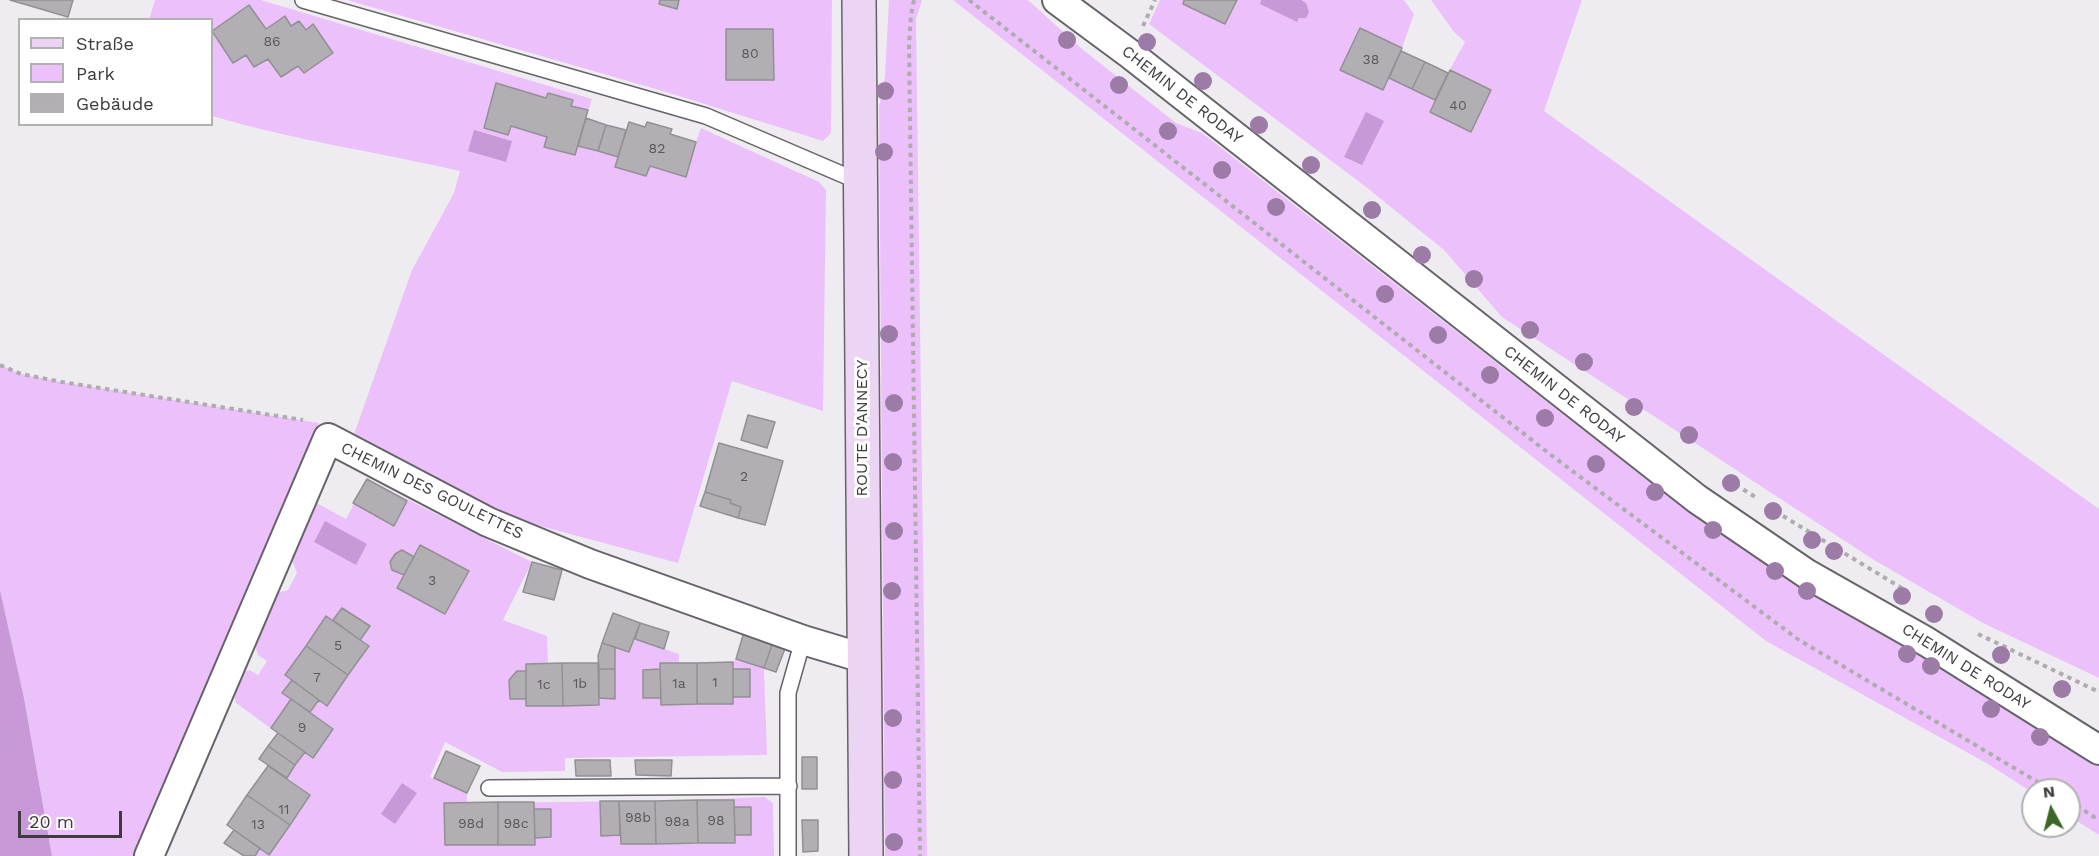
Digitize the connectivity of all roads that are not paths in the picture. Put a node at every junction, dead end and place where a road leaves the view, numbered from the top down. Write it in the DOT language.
graph roads {
  1 [pos="303,0"];
  2 [pos="859,0"];
  3 [pos="1057,0"];
  4 [pos="860,183"];
  5 [pos="803,640"];
  6 [pos="863,658"];
  7 [pos="2099,750"];
  8 [pos="789,786"];
  9 [pos="489,788"];
  10 [pos="149,856"];
  11 [pos="788,856"];
  12 [pos="866,856"];
  1 -- 4 [label="lane"];
  2 -- 4 [label="main road, ROUTE D'ANNECY"];
  3 -- 7 [label="street, CHEMIN DE RODAY"];
  4 -- 6 [label="main road, ROUTE D'ANNECY"];
  5 -- 6 [label="street, CHEMIN DES GOULETTES"];
  5 -- 8 [label="lane"];
  5 -- 10 [label="street, CHEMIN DES GOULETTES"];
  6 -- 12 [label="main road, ROUTE D'ANNECY"];
  8 -- 9 [label="lane"];
  8 -- 11 [label="lane"];
}
